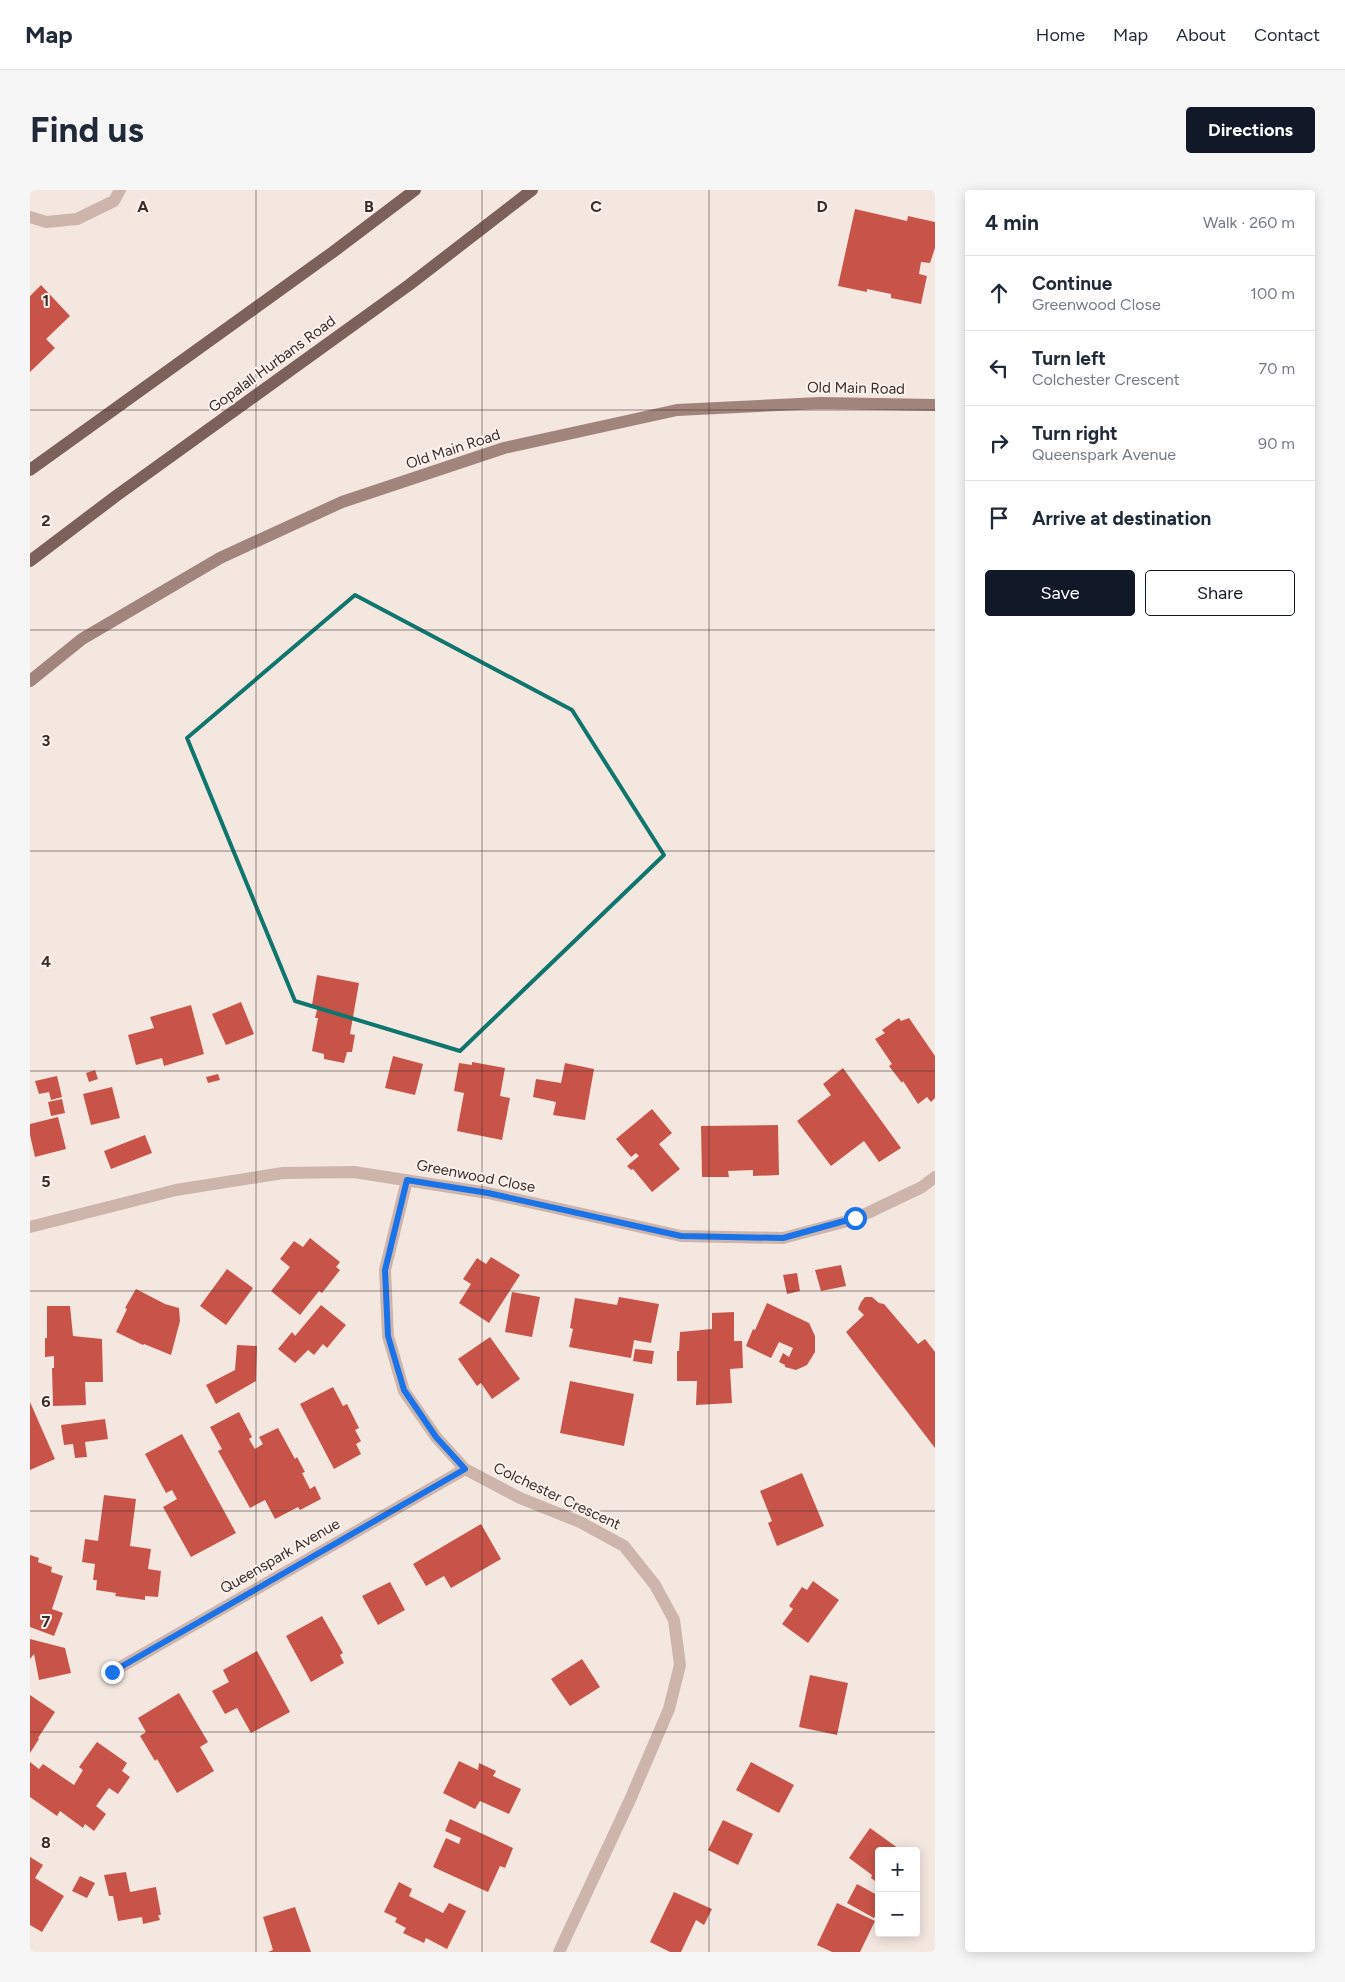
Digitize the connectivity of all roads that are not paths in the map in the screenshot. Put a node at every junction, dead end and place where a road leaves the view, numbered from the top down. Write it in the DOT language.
graph roads {
  1 [pos="120,190"];
  2 [pos="415,190"];
  3 [pos="532,190"];
  4 [pos="30,217"];
  5 [pos="935,405"];
  6 [pos="30,470"];
  7 [pos="30,561"];
  8 [pos="30,682"];
  9 [pos="935,1177"];
  10 [pos="407,1180"];
  11 [pos="30,1227"];
  12 [pos="465,1469"];
  13 [pos="112,1672"];
  14 [pos="559,1952"];
  1 -- 4 [label="street"];
  2 -- 6 [label="main road"];
  3 -- 7 [label="main road, Gopalall Hurbans Road"];
  5 -- 8 [label="street, Old Main Road"];
  9 -- 10 [label="street, Greenwood Close"];
  10 -- 11 [label="street, Greenwood Close"];
  10 -- 12 [label="street, Colchester Crescent"];
  12 -- 13 [label="street, Queenspark Avenue"];
  12 -- 14 [label="street, Colchester Crescent"];
}
